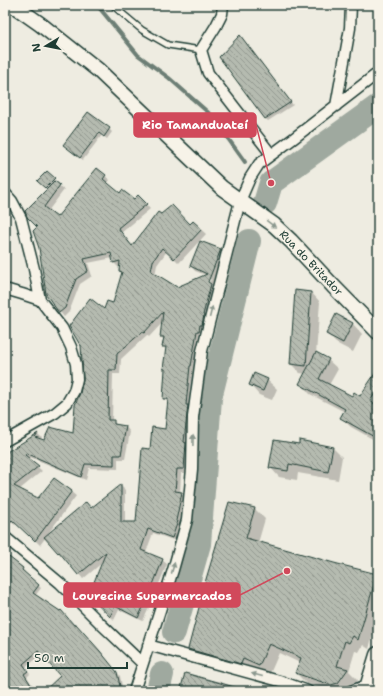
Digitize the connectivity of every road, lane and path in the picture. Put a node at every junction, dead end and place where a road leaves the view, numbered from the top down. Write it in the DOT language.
graph roads {
  1 [pos="13,5"];
  2 [pos="114,5"];
  3 [pos="223,5"];
  4 [pos="351,5"];
  5 [pos="201,50"];
  6 [pos="378,73"];
  7 [pos="336,106"];
  8 [pos="272,154"];
  9 [pos="5,193"];
  10 [pos="240,201"];
  11 [pos="5,289"];
  12 [pos="40,300"];
  13 [pos="378,332"];
  14 [pos="5,441"];
  15 [pos="5,537"];
  16 [pos="148,645"];
  17 [pos="378,655"];
  18 [pos="142,663"];
  19 [pos="367,688"];
  20 [pos="134,691"];
  21 [pos="308,691"];
  22 [pos="351,691"];
  1 -- 10 [label="street, Rua do Britador"];
  2 -- 5 [label="lane"];
  3 -- 5 [label="street"];
  4 -- 7 [label="street"];
  5 -- 8 [label="street"];
  6 -- 7 [label="street"];
  7 -- 8 [label="street"];
  8 -- 10 [label="street"];
  9 -- 12 [label="street"];
  10 -- 13 [label="street, Rua do Britador, one-way"];
  16 -- 10 [label="street, one-way"];
  11 -- 12 [label="street"];
  12 -- 14 [label="street"];
  15 -- 18 [label="street"];
  16 -- 18 [label="street"];
  21 -- 16 [label="street, one-way"];
  17 -- 19 [label="main road"];
  18 -- 20 [label="street"];
  19 -- 22 [label="street"];
}
